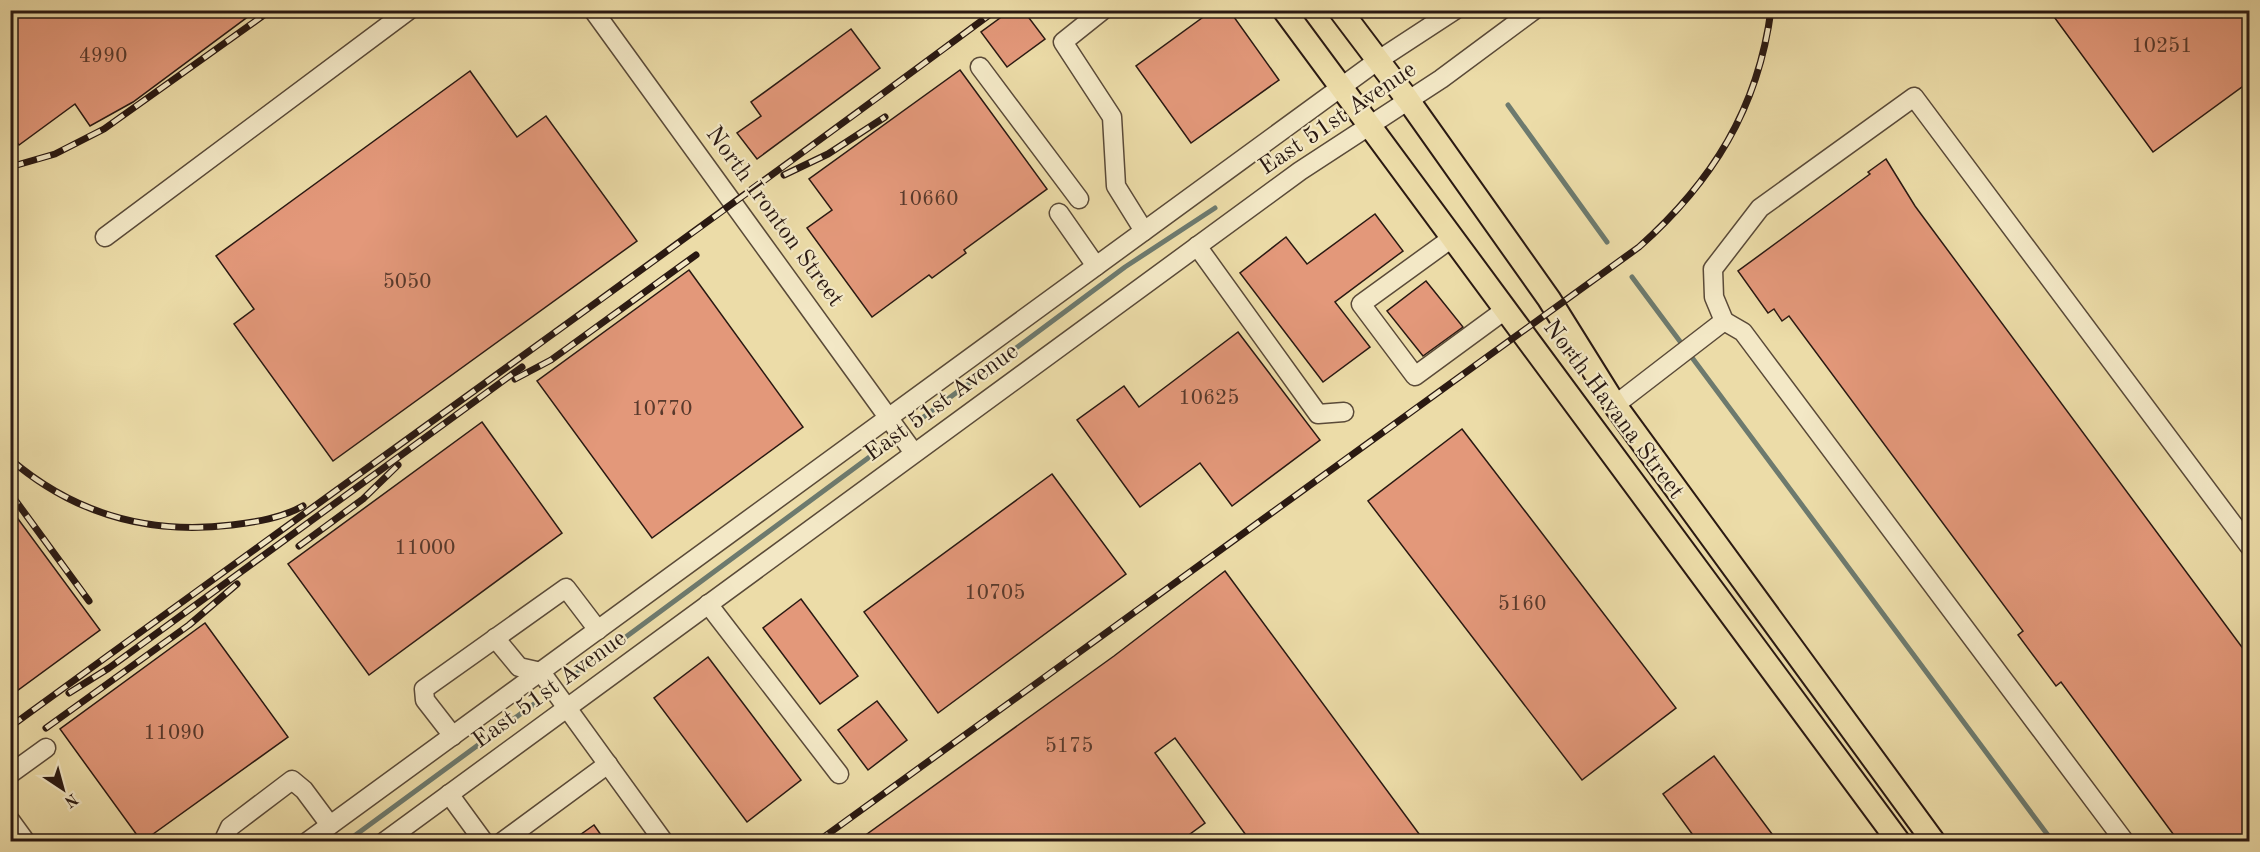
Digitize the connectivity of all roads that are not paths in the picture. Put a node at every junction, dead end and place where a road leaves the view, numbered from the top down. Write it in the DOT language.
graph roads {
  1 [pos="409,10"];
  2 [pos="592,10"];
  3 [pos="1103,10"];
  4 [pos="1284,10"];
  5 [pos="1340,10"];
  6 [pos="1455,10"];
  7 [pos="1534,10"];
  8 [pos="1377,61"];
  9 [pos="980,68"];
  10 [pos="1342,87"];
  11 [pos="1408,100"];
  12 [pos="1369,125"];
  13 [pos="1079,199"];
  14 [pos="1059,213"];
  15 [pos="1144,231"];
  16 [pos="105,237"];
  17 [pos="1452,237"];
  18 [pos="1197,246"];
  19 [pos="1096,266"];
  20 [pos="1505,310"];
  21 [pos="1724,321"];
  22 [pos="1615,405"];
  23 [pos="1344,412"];
  24 [pos="888,417"];
  25 [pos="914,453"];
  26 [pos="2250,547"];
  27 [pos="708,604"];
  28 [pos="598,630"];
  29 [pos="495,638"];
  30 [pos="541,672"];
  31 [pos="567,707"];
  32 [pos="453,736"];
  33 [pos="46,748"];
  34 [pos="608,764"];
  35 [pos="10,774"];
  36 [pos="839,774"];
  37 [pos="449,794"];
  38 [pos="10,820"];
  39 [pos="330,825"];
  40 [pos="26,842"];
  41 [pos="223,842"];
  42 [pos="307,842"];
  43 [pos="384,842"];
  44 [pos="484,842"];
  45 [pos="502,842"];
  46 [pos="664,842"];
  47 [pos="1899,842"];
  48 [pos="1934,842"];
  49 [pos="2125,842"];
  1 -- 16 [label="street"];
  2 -- 24 [label="street, North Ironton Street"];
  3 -- 15 [label="street"];
  4 -- 10 [label="main road, North Havana Street"];
  5 -- 8 [label="main road, North Havana Street"];
  6 -- 8 [label="street, East 51st Avenue"];
  7 -- 11 [label="street, East 51st Avenue"];
  8 -- 10 [label="street, East 51st Avenue"];
  8 -- 11 [label="main road, North Havana Street"];
  9 -- 13 [label="street"];
  10 -- 12 [label="main road, North Havana Street"];
  10 -- 15 [label="street, East 51st Avenue"];
  11 -- 12 [label="street, East 51st Avenue"];
  11 -- 22 [label="main road, North Havana Street"];
  12 -- 17 [label="main road, North Havana Street"];
  12 -- 18 [label="street, East 51st Avenue"];
  14 -- 19 [label="street"];
  15 -- 19 [label="street, East 51st Avenue"];
  17 -- 20 [label="main road, North Havana Street"];
  17 -- 20 [label="street"];
  18 -- 23 [label="street"];
  18 -- 25 [label="street, East 51st Avenue"];
  19 -- 24 [label="street, East 51st Avenue"];
  20 -- 47 [label="main road, North Havana Street"];
  21 -- 22 [label="street"];
  21 -- 26 [label="street"];
  21 -- 49 [label="street"];
  22 -- 48 [label="main road, North Havana Street"];
  24 -- 25 [label="street, North Ironton Street"];
  24 -- 28 [label="street, East 51st Avenue"];
  25 -- 27 [label="street, East 51st Avenue"];
  27 -- 31 [label="street, East 51st Avenue"];
  27 -- 36 [label="street"];
  28 -- 29 [label="street"];
  28 -- 30 [label="street, East 51st Avenue"];
  29 -- 30 [label="street"];
  29 -- 32 [label="street"];
  30 -- 31 [label="street"];
  30 -- 32 [label="street, East 51st Avenue"];
  31 -- 34 [label="street"];
  31 -- 37 [label="street, East 51st Avenue"];
  32 -- 39 [label="street, East 51st Avenue"];
  33 -- 35 [label="street"];
  34 -- 45 [label="street"];
  34 -- 46 [label="street"];
  37 -- 43 [label="street, East 51st Avenue"];
  37 -- 44 [label="street"];
  38 -- 40 [label="street"];
  39 -- 41 [label="street"];
  39 -- 42 [label="street, East 51st Avenue"];
}
